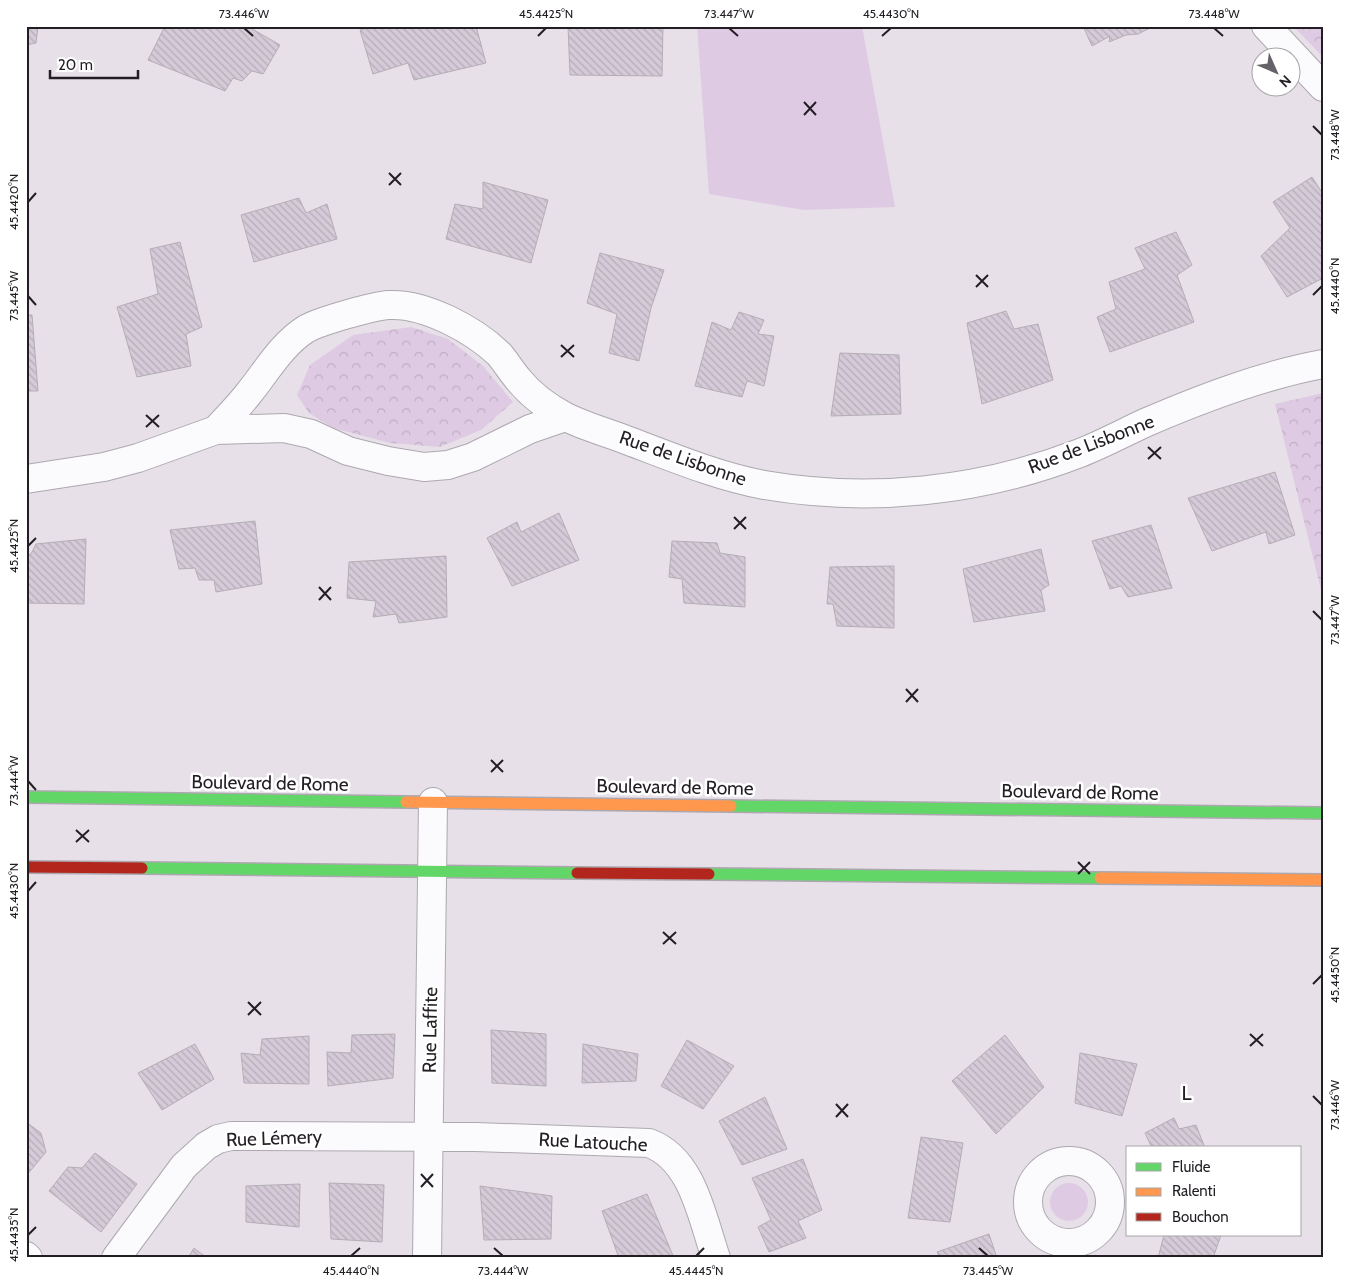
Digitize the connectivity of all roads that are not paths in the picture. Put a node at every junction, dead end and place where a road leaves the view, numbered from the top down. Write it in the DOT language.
graph roads {
  1 [pos="1266,26"];
  2 [pos="1323,88"];
  3 [pos="1323,364"];
  4 [pos="565,417"];
  5 [pos="216,430"];
  6 [pos="26,479"];
  7 [pos="26,797"];
  8 [pos="433,802"];
  9 [pos="1323,813"];
  10 [pos="26,867"];
  11 [pos="432,871"];
  12 [pos="1323,880"];
  13 [pos="428,1138"];
  14 [pos="116,1258"];
  15 [pos="427,1258"];
  16 [pos="716,1258"];
  1 -- 2 [label="street"];
  3 -- 4 [label="street, Rue de Lisbonne"];
  4 -- 5 [label="street, Rue de Lisbonne"];
  4 -- 5 [label="street, Rue de Lisbonne"];
  5 -- 6 [label="street, Rue de Lisbonne"];
  7 -- 8 [label="main road, Boulevard de Rome"];
  8 -- 9 [label="main road, Boulevard de Rome"];
  8 -- 11 [label="street, Rue Laffite"];
  10 -- 11 [label="main road"];
  11 -- 12 [label="main road"];
  11 -- 13 [label="street, Rue Laffite"];
  13 -- 14 [label="street, Rue Lémery"];
  13 -- 15 [label="street, Rue Laffite"];
  13 -- 16 [label="street, Rue Latouche"];
}
